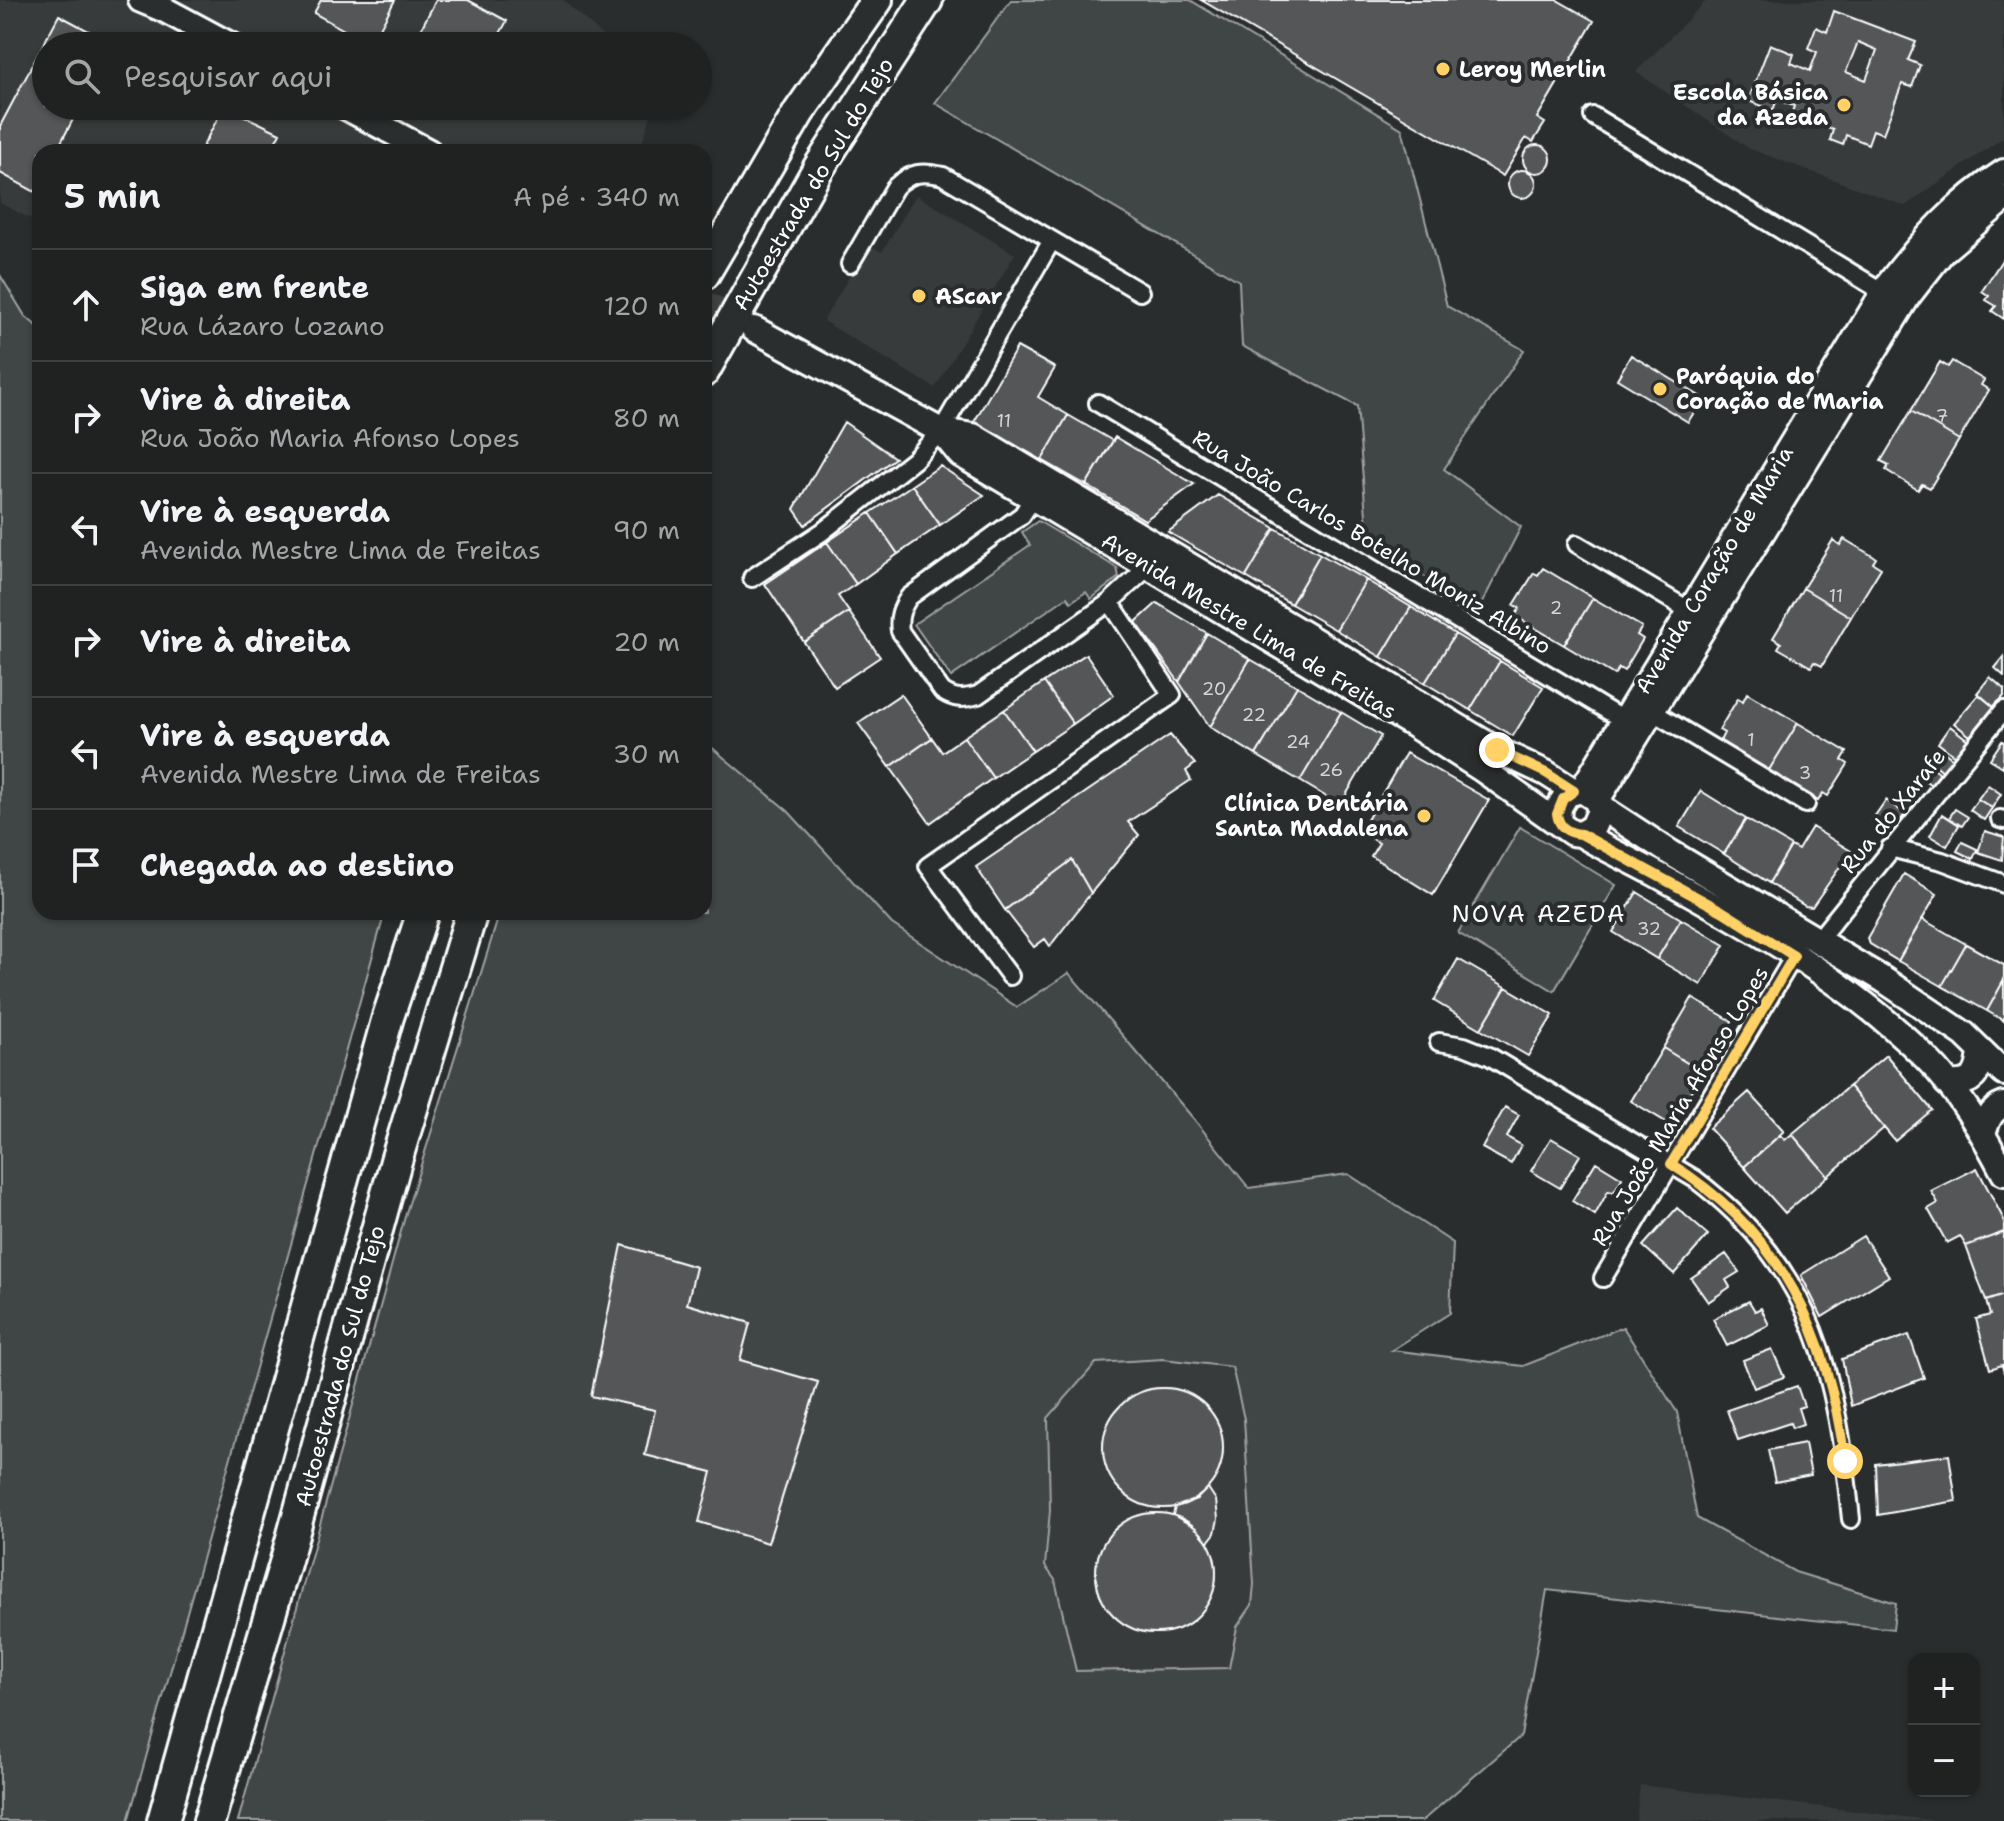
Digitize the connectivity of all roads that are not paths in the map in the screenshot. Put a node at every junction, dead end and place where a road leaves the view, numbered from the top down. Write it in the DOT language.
graph roads {
  1 [pos="877,0"];
  2 [pos="927,0"];
  3 [pos="144,1"];
  4 [pos="205,32"];
  5 [pos="1593,116"];
  6 [pos="370,120"];
  7 [pos="414,144"];
  8 [pos="2004,172"];
  9 [pos="2004,199"];
  10 [pos="1051,242"];
  11 [pos="712,260"];
  12 [pos="850,264"];
  13 [pos="1140,292"];
  14 [pos="1883,292"];
  15 [pos="754,329"];
  16 [pos="712,357"];
  17 [pos="1098,403"];
  18 [pos="941,431"];
  19 [pos="1033,498"];
  20 [pos="1577,544"];
  21 [pos="1149,566"];
  22 [pos="752,578"];
  23 [pos="1110,602"];
  24 [pos="1690,611"];
  25 [pos="2004,710"];
  26 [pos="1653,712"];
  27 [pos="1623,720"];
  28 [pos="1588,797"];
  29 [pos="1806,804"];
  30 [pos="1558,822"];
  31 [pos="1581,834"];
  32 [pos="1890,848"];
  33 [pos="2004,884"];
  34 [pos="420,920"];
  35 [pos="470,920"];
  36 [pos="1818,940"];
  37 [pos="1794,956"];
  38 [pos="1010,976"];
  39 [pos="1439,1042"];
  40 [pos="1981,1051"];
  41 [pos="2004,1073"];
  42 [pos="1947,1083"];
  43 [pos="2004,1105"];
  44 [pos="1983,1134"];
  45 [pos="1671,1164"];
  46 [pos="2004,1173"];
  47 [pos="1603,1278"];
  48 [pos="1851,1519"];
  49 [pos="163,1821"];
  50 [pos="209,1821"];
  1 -- 11 [label="highway, Autoestrada do Sul do Tejo"];
  2 -- 16 [label="highway, Autoestrada do Sul do Tejo"];
  3 -- 4 [label="main road"];
  5 -- 14 [label="street"];
  6 -- 7 [label="main road"];
  8 -- 14 [label="main road, Avenida Coração de Maria"];
  9 -- 26 [label="main road, Avenida Coração de Maria"];
  10 -- 12 [label="street"];
  10 -- 13 [label="street"];
  10 -- 18 [label="street"];
  14 -- 24 [label="main road, Avenida Coração de Maria"];
  15 -- 18 [label="main road, Avenida Mestre Lima de Freitas"];
  17 -- 27 [label="street, Rua João Carlos Botelho Moniz Albino"];
  18 -- 19 [label="main road, Avenida Mestre Lima de Freitas"];
  18 -- 22 [label="street"];
  18 -- 28 [label="main road, Avenida Mestre Lima de Freitas"];
  19 -- 21 [label="main road, Avenida Mestre Lima de Freitas"];
  19 -- 23 [label="street"];
  20 -- 24 [label="street"];
  21 -- 23 [label="street"];
  21 -- 30 [label="main road, Avenida Mestre Lima de Freitas"];
  23 -- 38 [label="street"];
  24 -- 27 [label="main road, Avenida Coração de Maria"];
  25 -- 32 [label="street, Rua do Xarafe"];
  26 -- 28 [label="main road, Avenida Coração de Maria"];
  26 -- 29 [label="street"];
  27 -- 28 [label="main road, Avenida Coração de Maria"];
  28 -- 30 [label="main road"];
  28 -- 31 [label="main road"];
  28 -- 36 [label="main road, Avenida Mestre Lima de Freitas"];
  30 -- 31 [label="main road"];
  31 -- 37 [label="main road"];
  32 -- 33 [label="street"];
  32 -- 36 [label="street, Rua do Xarafe"];
  34 -- 49 [label="highway, Autoestrada do Sul do Tejo"];
  35 -- 50 [label="highway, Autoestrada do Sul do Tejo"];
  36 -- 40 [label="main road, Avenida Mestre Lima de Freitas"];
  37 -- 42 [label="main road"];
  37 -- 45 [label="street, Rua João Maria Afonso Lopes"];
  39 -- 45 [label="street"];
  40 -- 41 [label="main road, Avenida Mestre Lima de Freitas"];
  40 -- 42 [label="main road"];
  42 -- 44 [label="main road"];
  43 -- 44 [label="main road"];
  44 -- 46 [label="main road"];
  45 -- 47 [label="street, Rua João Maria Afonso Lopes"];
  45 -- 48 [label="street"];
}
